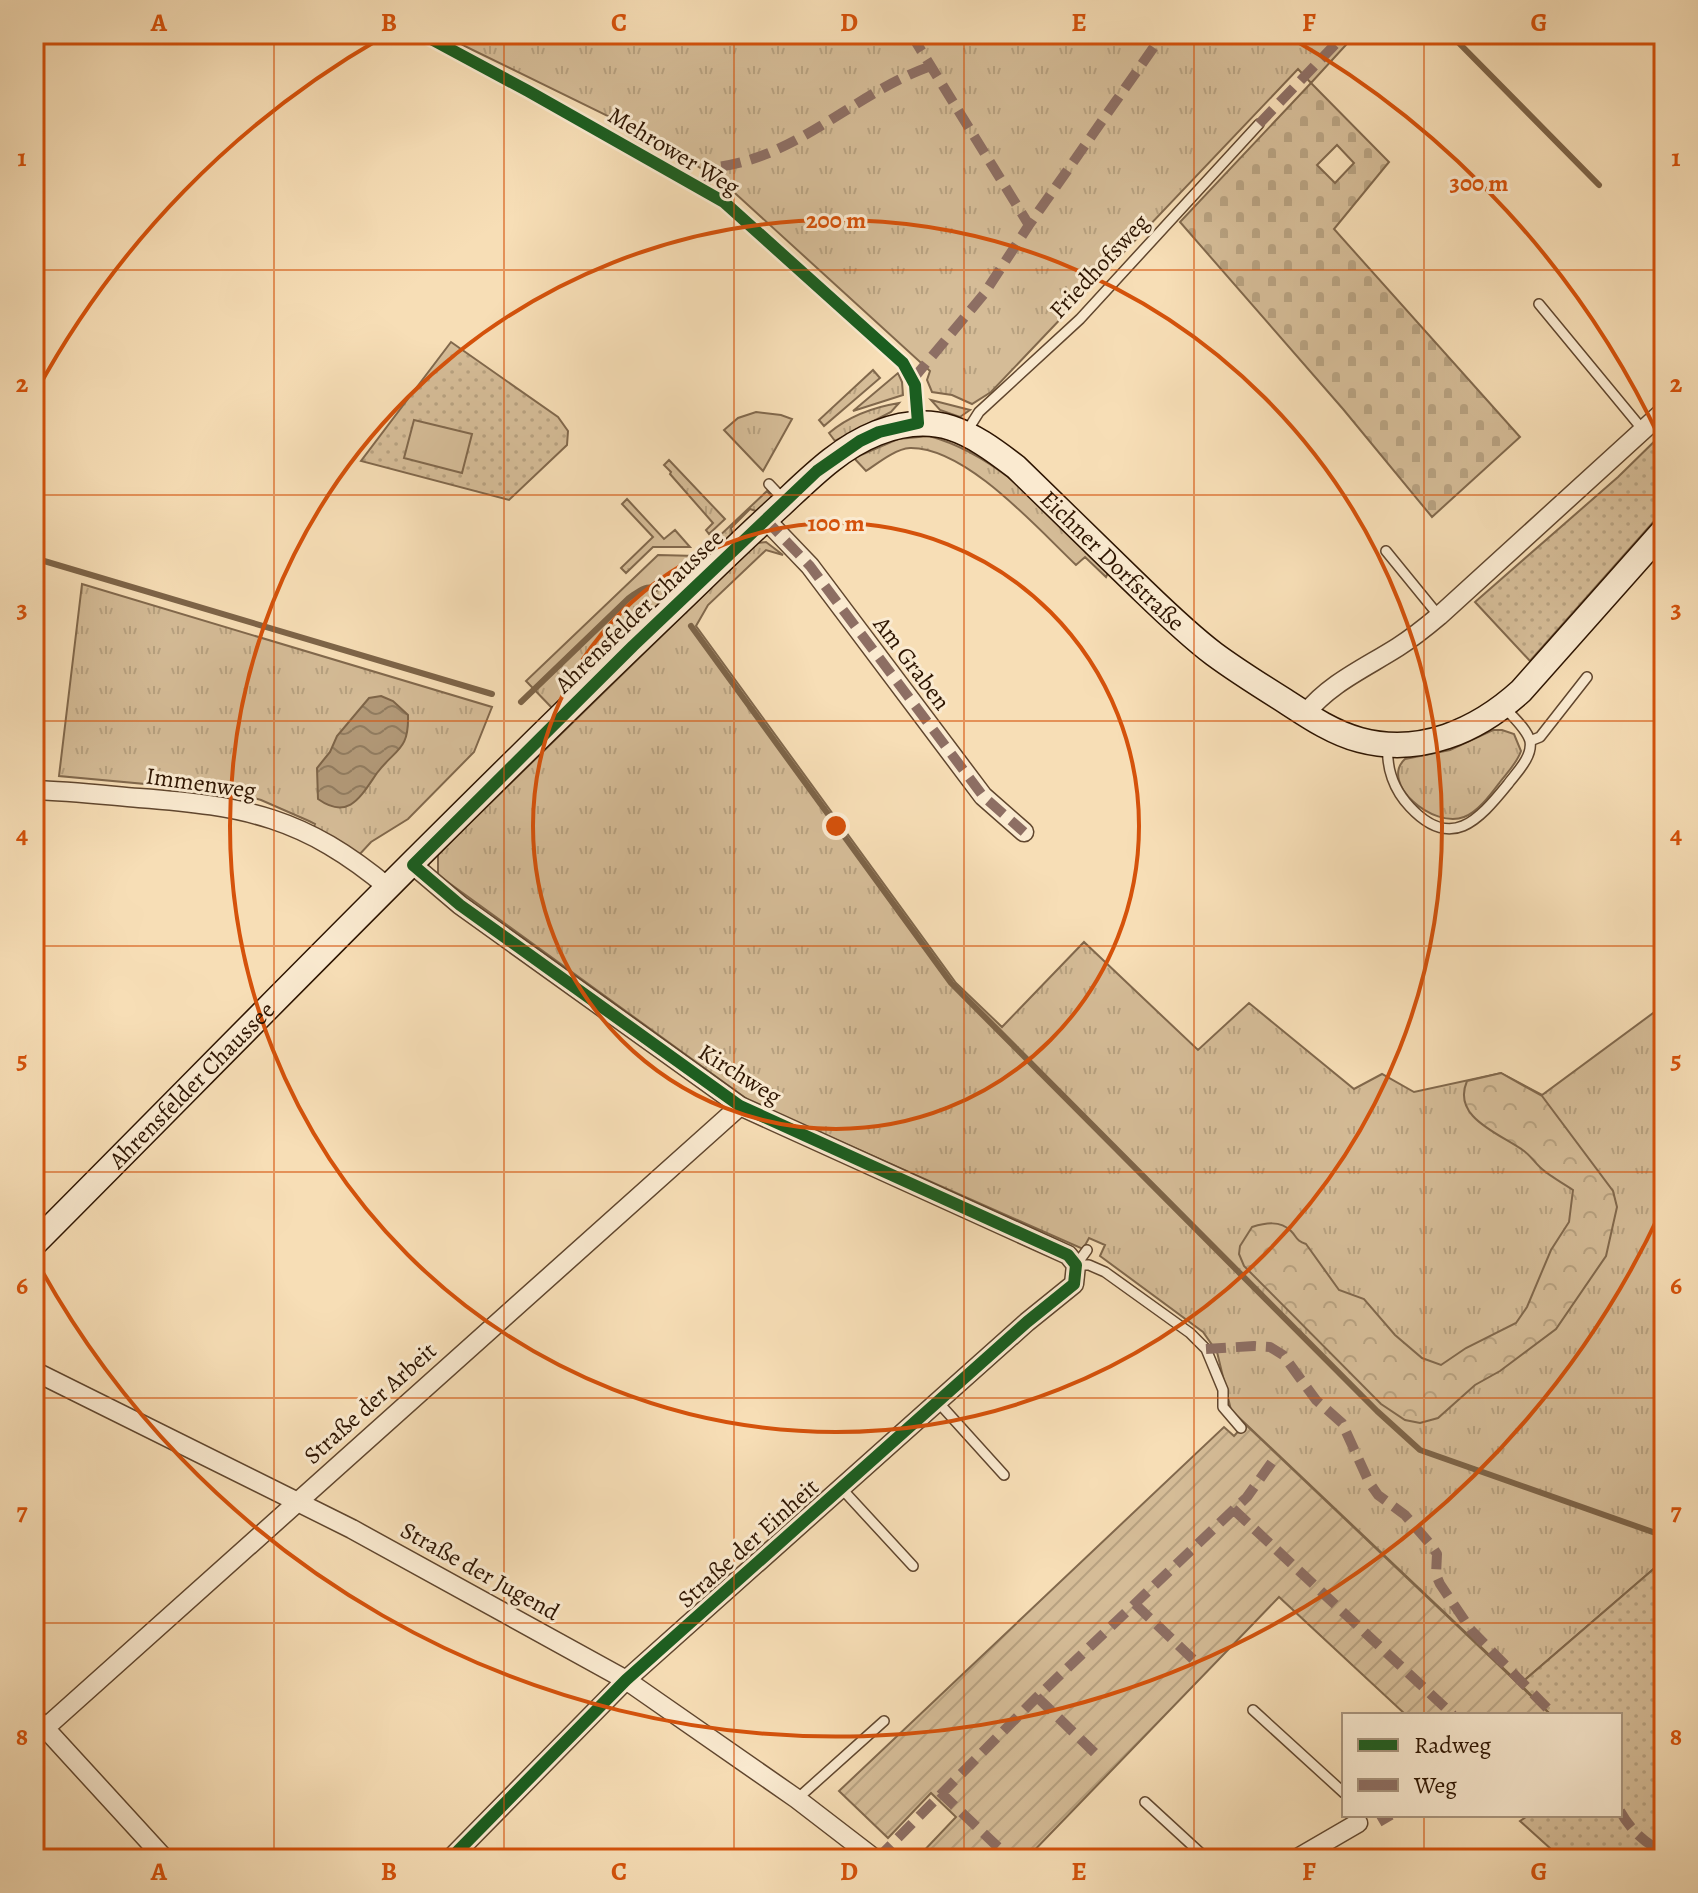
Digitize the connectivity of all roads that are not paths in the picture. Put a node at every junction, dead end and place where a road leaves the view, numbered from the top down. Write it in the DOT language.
graph roads {
  1 [pos="422,34"];
  2 [pos="1259,124"];
  3 [pos="1539,304"];
  4 [pos="1664,411"];
  5 [pos="918,423"];
  6 [pos="1643,430"];
  7 [pos="966,433"];
  8 [pos="765,519"];
  9 [pos="1664,530"];
  10 [pos="1386,551"];
  11 [pos="1439,616"];
  12 [pos="1587,677"];
  13 [pos="1504,707"];
  14 [pos="1305,714"];
  15 [pos="1530,741"];
  16 [pos="1388,745"];
  17 [pos="34,790"];
  18 [pos="1024,832"];
  19 [pos="413,865"];
  20 [pos="389,888"];
  21 [pos="740,1106"];
  22 [pos="34,1244"];
  23 [pos="1081,1258"];
  24 [pos="34,1371"];
  25 [pos="938,1402"];
  26 [pos="1241,1428"];
  27 [pos="1004,1475"];
  28 [pos="842,1489"];
  29 [pos="297,1501"];
  30 [pos="913,1566"];
  31 [pos="626,1680"];
  32 [pos="1253,1710"];
  33 [pos="884,1721"];
  34 [pos="38,1727"];
  35 [pos="1342,1791"];
  36 [pos="797,1799"];
  37 [pos="1145,1802"];
  38 [pos="1356,1819"];
  39 [pos="165,1859"];
  40 [pos="450,1859"];
  41 [pos="875,1859"];
  42 [pos="1207,1859"];
  43 [pos="1296,1859"];
  1 -- 5 [label="lane, Mehrower Weg"];
  2 -- 7 [label="lane, Friedhofsweg"];
  3 -- 6 [label="lane"];
  4 -- 6 [label="street"];
  5 -- 7 [label="main road, Eichner Dorfstraße"];
  5 -- 8 [label="main road, Ahrensfelder Chaussee"];
  6 -- 11 [label="street"];
  7 -- 14 [label="main road, Eichner Dorfstraße"];
  8 -- 18 [label="street, Am Graben"];
  8 -- 19 [label="main road, Ahrensfelder Chaussee"];
  9 -- 13 [label="main road, Eichner Dorfstraße"];
  10 -- 11 [label="lane"];
  11 -- 14 [label="street"];
  12 -- 15 [label="lane"];
  13 -- 15 [label="lane"];
  13 -- 16 [label="main road, Eichner Dorfstraße"];
  14 -- 16 [label="main road, Eichner Dorfstraße"];
  15 -- 16 [label="lane"];
  17 -- 20 [label="street, Immenweg"];
  19 -- 20 [label="main road, Ahrensfelder Chaussee"];
  19 -- 21 [label="street, Kirchweg"];
  20 -- 22 [label="main road, Ahrensfelder Chaussee"];
  21 -- 23 [label="street, Kirchweg"];
  21 -- 29 [label="street, Straße der Arbeit"];
  23 -- 25 [label="street, Straße der Einheit"];
  23 -- 26 [label="lane"];
  24 -- 29 [label="street, Straße der Jugend"];
  25 -- 27 [label="lane"];
  25 -- 28 [label="street, Straße der Einheit"];
  28 -- 30 [label="lane, Straße der Einheit"];
  28 -- 31 [label="street, Straße der Einheit"];
  29 -- 31 [label="street, Straße der Jugend"];
  29 -- 34 [label="street, Straße der Arbeit"];
  31 -- 36 [label="street, Straße der Jugend"];
  31 -- 40 [label="street, Straße der Einheit"];
  32 -- 35 [label="lane"];
  33 -- 36 [label="lane"];
  34 -- 39 [label="street"];
  36 -- 41 [label="street, Straße der Jugend"];
  37 -- 42 [label="lane"];
  38 -- 43 [label="street"];
}
